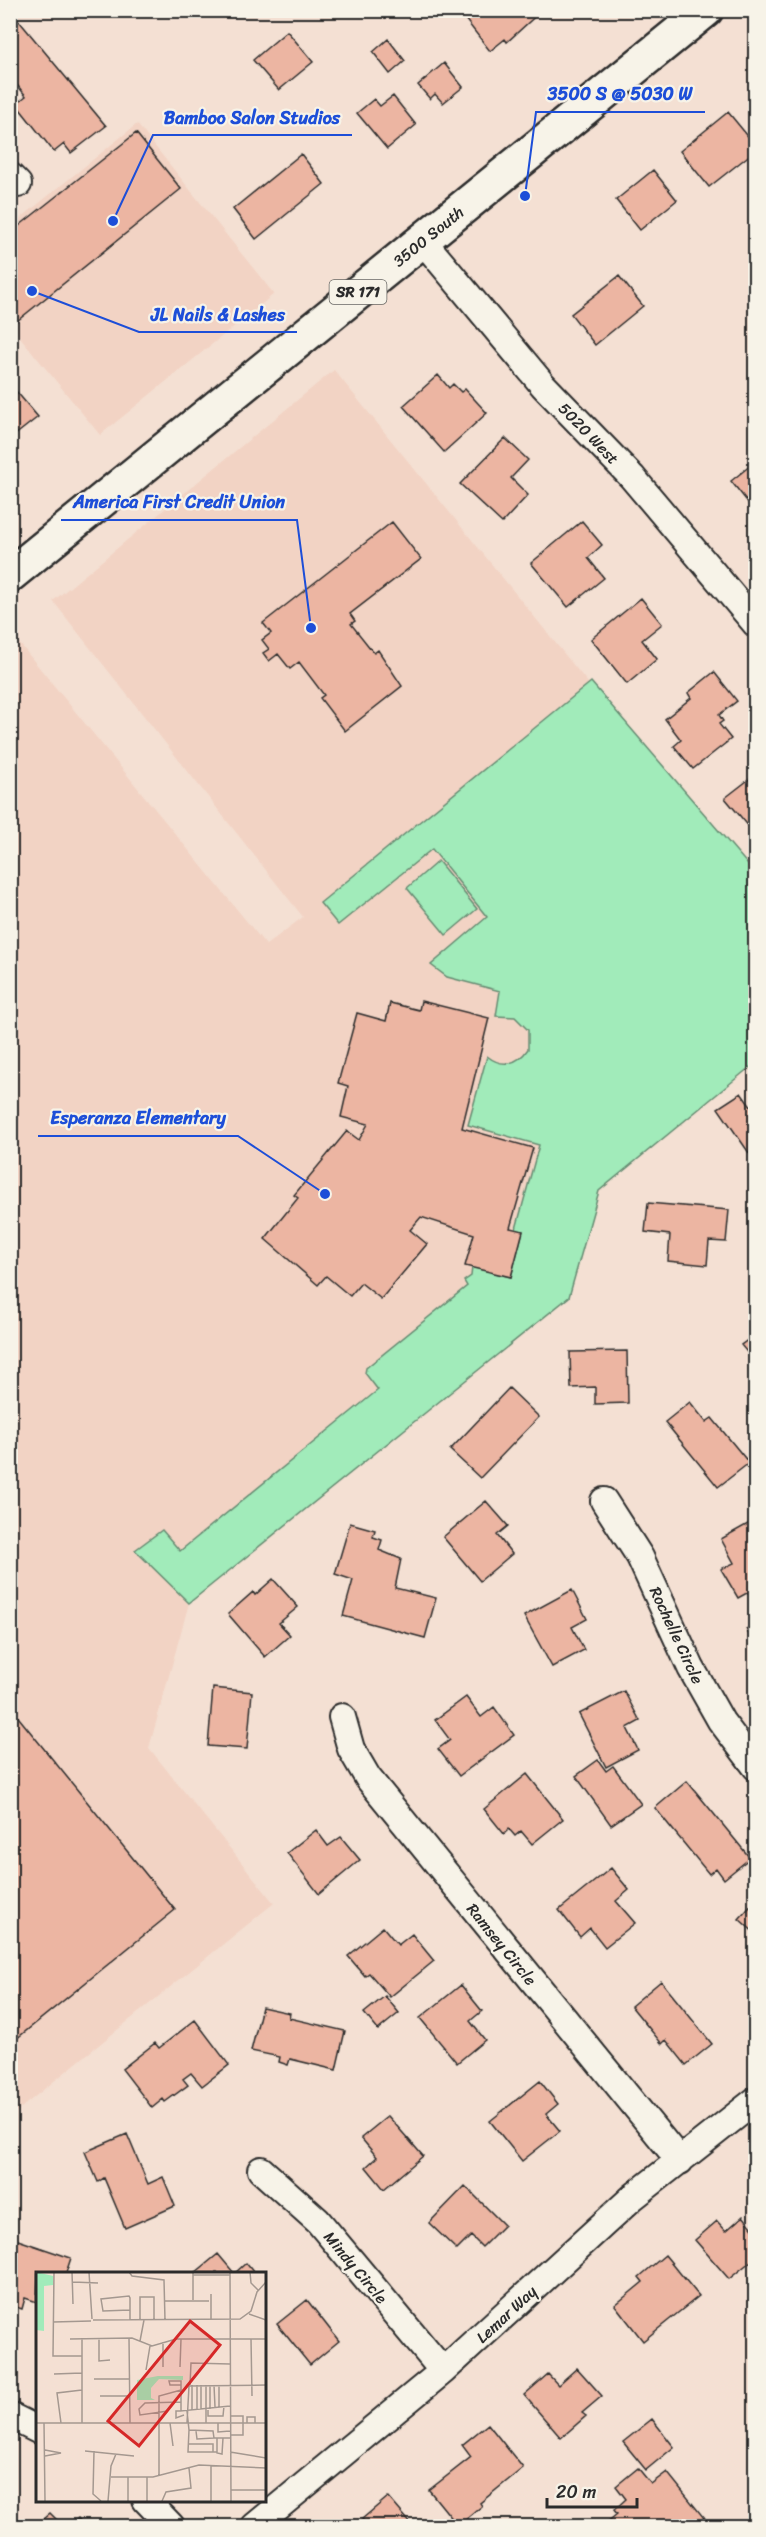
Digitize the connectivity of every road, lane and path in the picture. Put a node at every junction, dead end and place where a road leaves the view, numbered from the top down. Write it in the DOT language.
graph roads {
  1 [pos="706,10"];
  2 [pos="423,241"];
  3 [pos="10,575"];
  4 [pos="756,624"];
  5 [pos="604,1501"];
  6 [pos="342,1717"];
  7 [pos="756,1767"];
  8 [pos="756,2100"];
  9 [pos="680,2161"];
  10 [pos="261,2170"];
  11 [pos="443,2371"];
  12 [pos="10,2416"];
  13 [pos="36,2429"];
  14 [pos="148,2501"];
  15 [pos="171,2526"];
  16 [pos="255,2526"];
  1 -- 2 [label="main road, 3500 South / SR 171"];
  2 -- 3 [label="main road, 3500 South / SR 171"];
  2 -- 4 [label="street, 5020 West"];
  5 -- 7 [label="street, Rochelle Circle"];
  6 -- 9 [label="street, Ramsey Circle"];
  8 -- 9 [label="street, Lemar Way"];
  9 -- 11 [label="street, Lemar Way"];
  10 -- 11 [label="street, Mindy Circle"];
  11 -- 16 [label="street, Lemar Way"];
  12 -- 13 [label="street"];
  14 -- 15 [label="street"];
}
